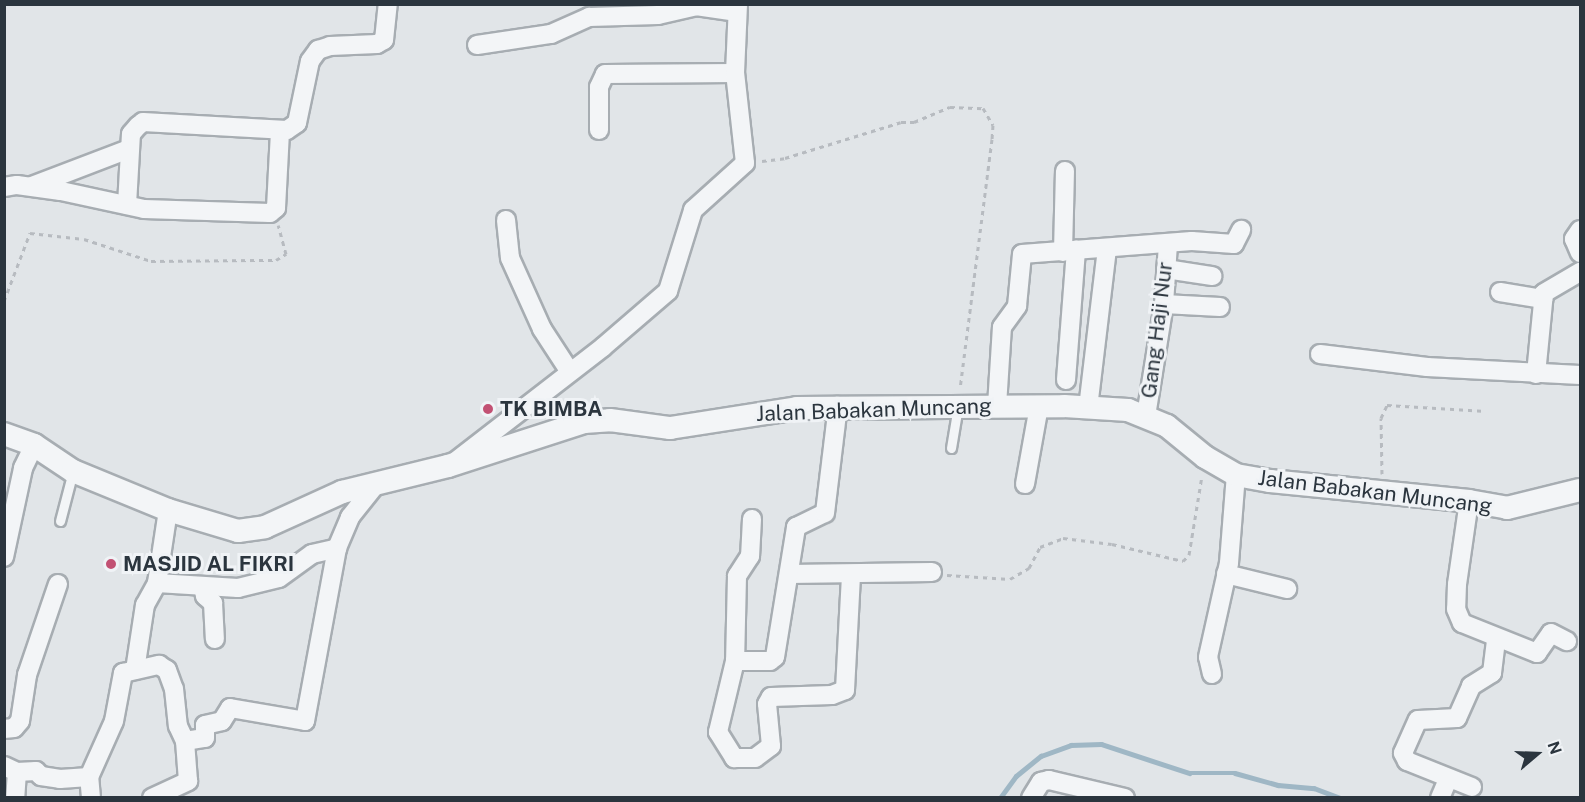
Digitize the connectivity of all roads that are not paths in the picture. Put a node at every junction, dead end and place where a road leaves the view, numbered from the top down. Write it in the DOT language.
graph roads {
  1 [pos="388,4"];
  2 [pos="737,8"];
  3 [pos="477,45"];
  4 [pos="735,73"];
  5 [pos="598,130"];
  6 [pos="279,131"];
  7 [pos="129,149"];
  8 [pos="1065,171"];
  9 [pos="30,186"];
  10 [pos="4,187"];
  11 [pos="127,205"];
  12 [pos="506,220"];
  13 [pos="1241,230"];
  14 [pos="1581,230"];
  15 [pos="1168,244"];
  16 [pos="1107,249"];
  17 [pos="1069,250"];
  18 [pos="1581,253"];
  19 [pos="1166,269"];
  20 [pos="1581,272"];
  21 [pos="1212,276"];
  22 [pos="1500,292"];
  23 [pos="1543,299"];
  24 [pos="1164,304"];
  25 [pos="1220,307"];
  26 [pos="1320,354"];
  27 [pos="570,372"];
  28 [pos="1536,374"];
  29 [pos="1581,375"];
  30 [pos="1066,380"];
  31 [pos="838,406"];
  32 [pos="958,406"];
  33 [pos="997,406"];
  34 [pos="1039,406"];
  35 [pos="1088,408"];
  36 [pos="1146,416"];
  37 [pos="4,434"];
  38 [pos="34,445"];
  39 [pos="951,448"];
  40 [pos="448,466"];
  41 [pos="73,471"];
  42 [pos="1236,475"];
  43 [pos="376,483"];
  44 [pos="1024,484"];
  45 [pos="1581,490"];
  46 [pos="1469,501"];
  47 [pos="168,510"];
  48 [pos="752,519"];
  49 [pos="60,521"];
  50 [pos="337,548"];
  51 [pos="4,557"];
  52 [pos="932,572"];
  53 [pos="789,574"];
  54 [pos="851,574"];
  55 [pos="1226,574"];
  56 [pos="157,583"];
  57 [pos="58,584"];
  58 [pos="203,587"];
  59 [pos="1287,589"];
  60 [pos="215,639"];
  61 [pos="1496,639"];
  62 [pos="1567,641"];
  63 [pos="735,661"];
  64 [pos="135,670"];
  65 [pos="1212,674"];
  66 [pos="4,729"];
  67 [pos="185,741"];
  68 [pos="11,769"];
  69 [pos="88,777"];
  70 [pos="1448,779"];
  71 [pos="1472,787"];
  72 [pos="15,798"];
  73 [pos="91,798"];
  74 [pos="152,798"];
  75 [pos="1031,798"];
  76 [pos="1125,798"];
  77 [pos="1440,798"];
  1 -- 6 [label="street"];
  2 -- 3 [label="street"];
  2 -- 4 [label="street"];
  4 -- 5 [label="street"];
  4 -- 27 [label="street"];
  6 -- 7 [label="street"];
  6 -- 11 [label="street"];
  7 -- 9 [label="street"];
  7 -- 11 [label="street"];
  8 -- 17 [label="street"];
  9 -- 10 [label="street"];
  9 -- 11 [label="street"];
  12 -- 27 [label="street"];
  13 -- 15 [label="street"];
  14 -- 18 [label="street"];
  15 -- 16 [label="street"];
  15 -- 19 [label="street, Gang Haji Nur"];
  16 -- 17 [label="street"];
  16 -- 35 [label="street"];
  17 -- 30 [label="street"];
  17 -- 33 [label="street"];
  19 -- 21 [label="street"];
  19 -- 24 [label="street, Gang Haji Nur"];
  20 -- 23 [label="street"];
  22 -- 23 [label="street"];
  23 -- 28 [label="street"];
  24 -- 25 [label="street"];
  24 -- 36 [label="street, Gang Haji Nur"];
  26 -- 28 [label="street"];
  27 -- 40 [label="street"];
  28 -- 29 [label="street"];
  31 -- 32 [label="street, Jalan Babakan Muncang"];
  31 -- 40 [label="street, Jalan Babakan Muncang"];
  31 -- 53 [label="street"];
  32 -- 33 [label="street, Jalan Babakan Muncang"];
  32 -- 39 [label="lane"];
  33 -- 34 [label="street, Jalan Babakan Muncang"];
  34 -- 35 [label="street, Jalan Babakan Muncang"];
  34 -- 44 [label="street"];
  35 -- 36 [label="street, Jalan Babakan Muncang"];
  36 -- 42 [label="street, Jalan Babakan Muncang"];
  37 -- 38 [label="street, Jalan Babakan Muncang"];
  38 -- 41 [label="street, Jalan Babakan Muncang"];
  38 -- 51 [label="street"];
  40 -- 43 [label="street, Jalan Babakan Muncang"];
  41 -- 47 [label="street, Jalan Babakan Muncang"];
  41 -- 49 [label="lane"];
  42 -- 46 [label="street, Jalan Babakan Muncang"];
  42 -- 55 [label="street"];
  43 -- 47 [label="street, Jalan Babakan Muncang"];
  43 -- 50 [label="street"];
  45 -- 46 [label="street, Jalan Babakan Muncang"];
  46 -- 61 [label="street"];
  47 -- 56 [label="street"];
  48 -- 63 [label="street"];
  50 -- 58 [label="street"];
  50 -- 67 [label="street"];
  52 -- 54 [label="street"];
  53 -- 54 [label="street"];
  53 -- 63 [label="street"];
  54 -- 63 [label="street"];
  55 -- 59 [label="street"];
  55 -- 65 [label="street"];
  56 -- 58 [label="street"];
  56 -- 64 [label="street"];
  57 -- 66 [label="street"];
  58 -- 60 [label="street"];
  61 -- 62 [label="street"];
  61 -- 70 [label="street"];
  64 -- 67 [label="street"];
  64 -- 69 [label="street"];
  67 -- 74 [label="street"];
  68 -- 69 [label="street"];
  68 -- 72 [label="street"];
  69 -- 73 [label="street"];
  70 -- 71 [label="street"];
  70 -- 77 [label="street"];
  75 -- 76 [label="street"];
}
